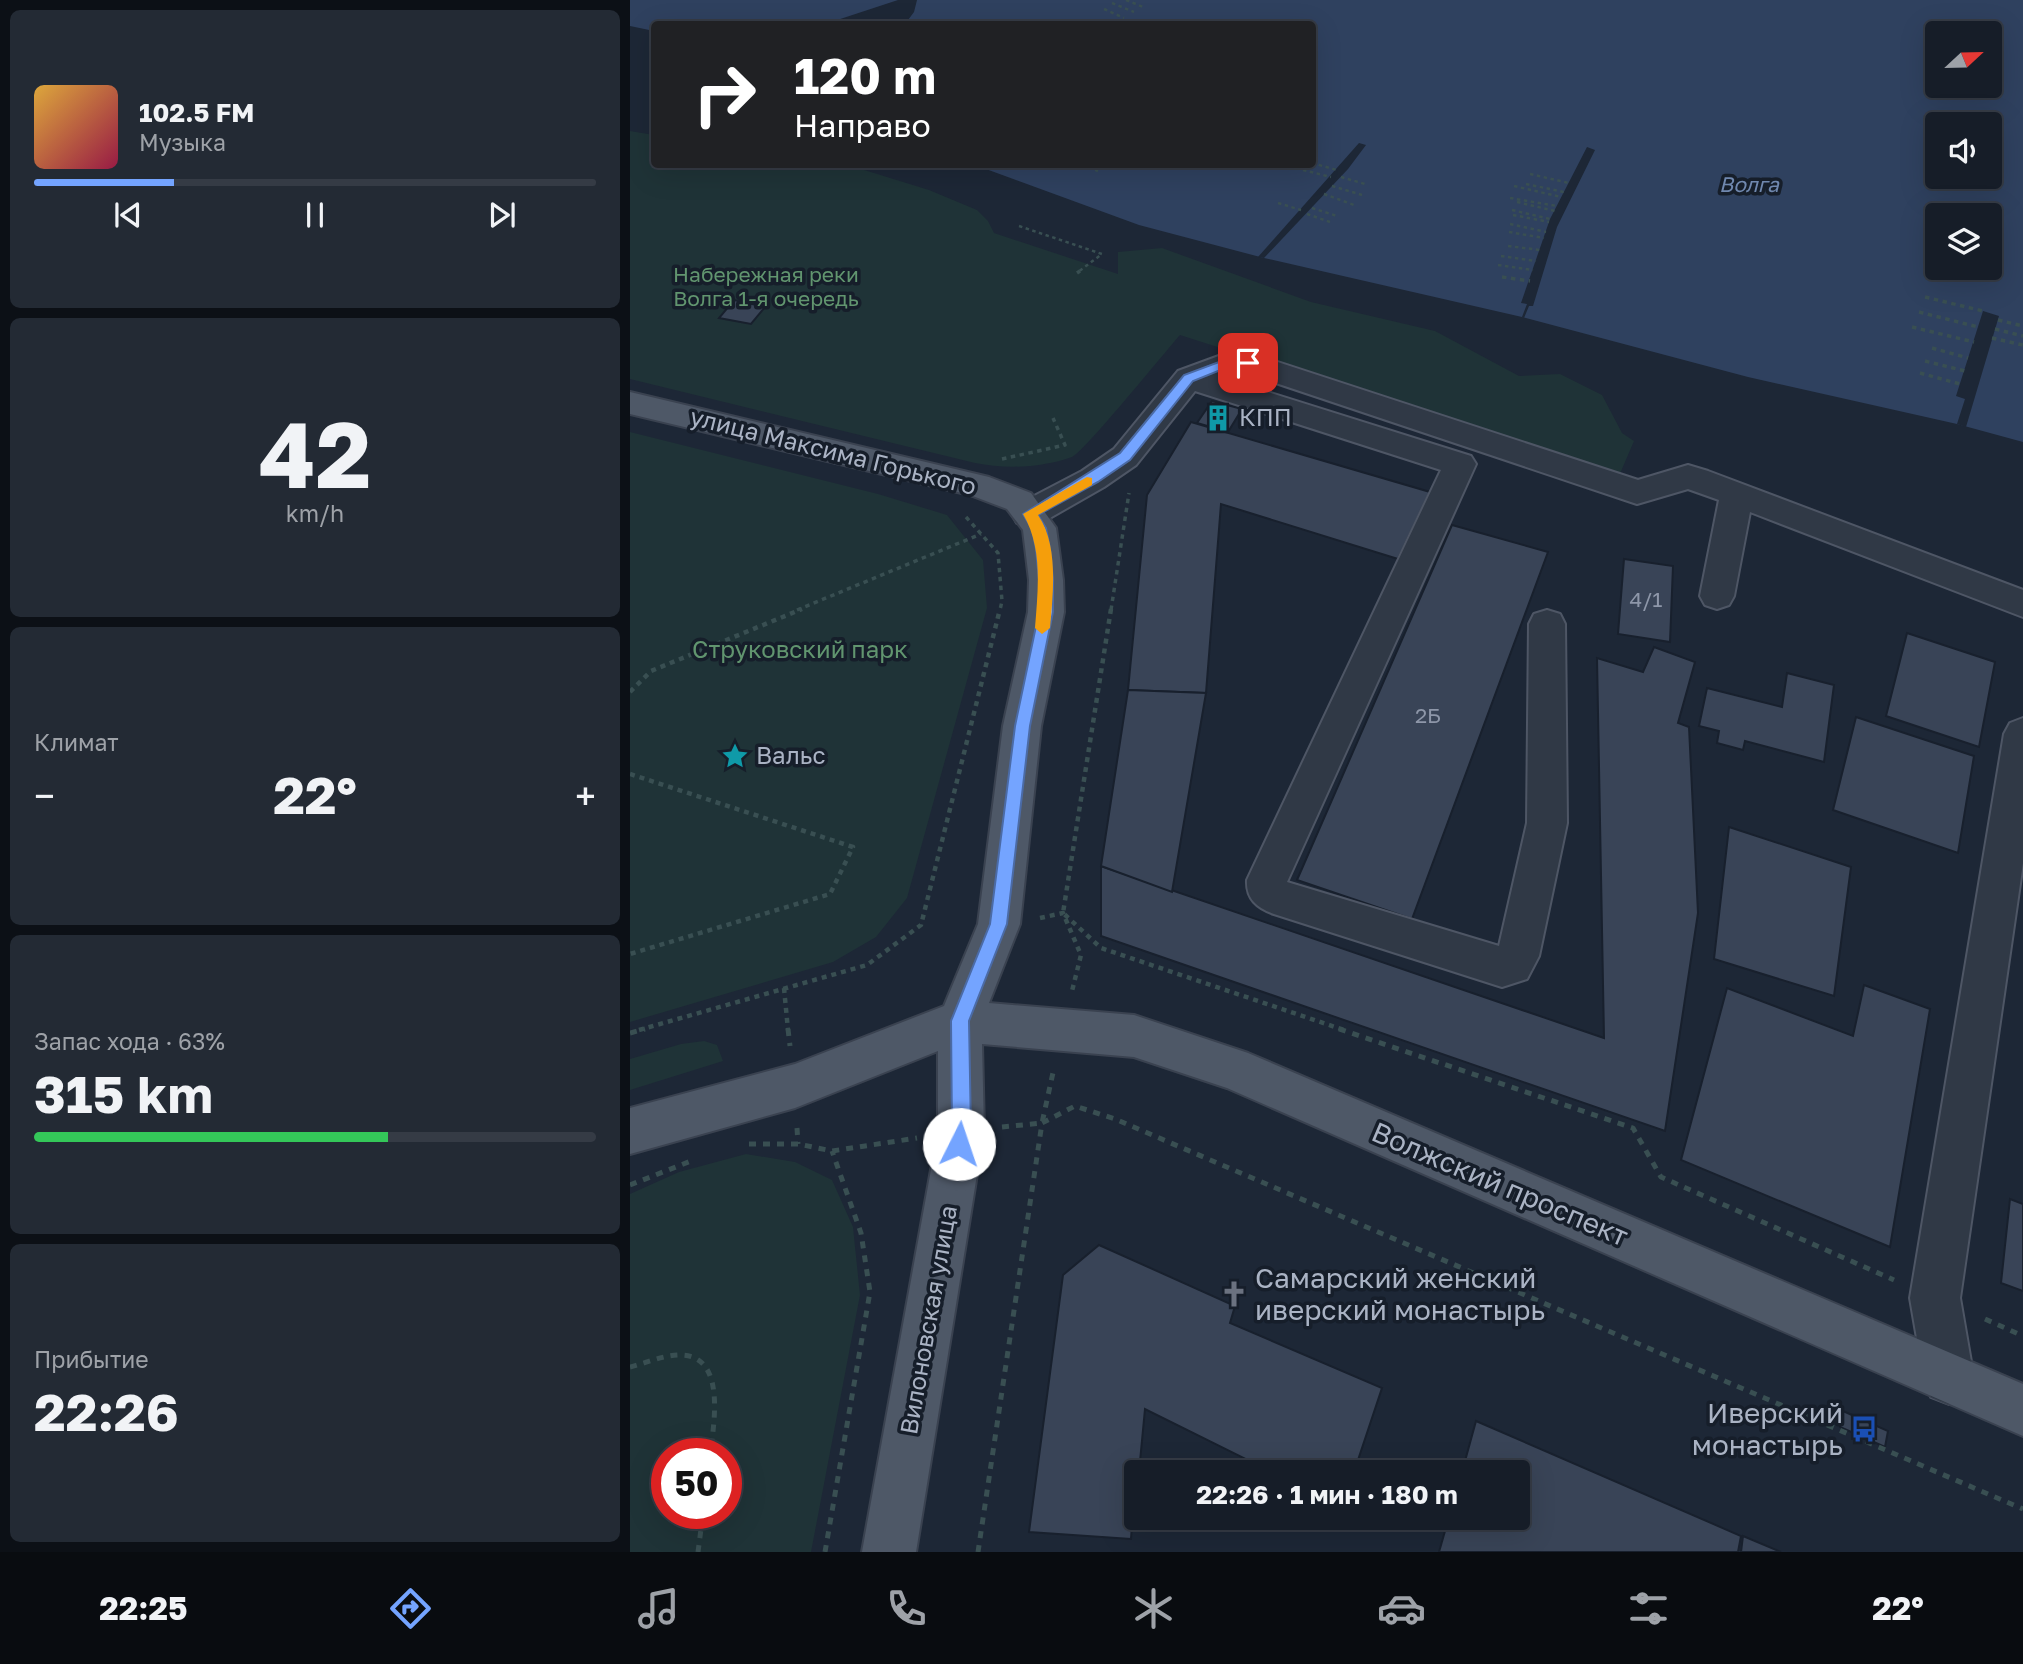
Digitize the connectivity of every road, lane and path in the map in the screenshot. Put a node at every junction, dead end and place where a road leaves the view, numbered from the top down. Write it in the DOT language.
graph roads {
  1 [pos="1126,0"];
  2 [pos="1112,3"];
  3 [pos="1143,7"];
  4 [pos="1104,9"];
  5 [pos="1134,12"];
  6 [pos="1125,18"];
  7 [pos="1316,164"];
  8 [pos="1090,168"];
  9 [pos="1303,170"];
  10 [pos="1337,170"];
  11 [pos="1098,171"];
  12 [pos="1530,174"];
  13 [pos="1331,177"];
  14 [pos="1341,177"];
  15 [pos="1569,183"];
  16 [pos="1365,184"];
  17 [pos="1525,184"];
  18 [pos="1332,186"];
  19 [pos="1514,186"];
  20 [pos="1564,192"];
  21 [pos="1324,194"];
  22 [pos="1362,195"];
  23 [pos="1561,197"];
  24 [pos="1510,198"];
  25 [pos="1517,202"];
  26 [pos="1278,203"];
  27 [pos="1354,205"];
  28 [pos="1312,208"];
  29 [pos="1301,210"];
  30 [pos="1512,213"];
  31 [pos="1307,214"];
  32 [pos="1337,216"];
  33 [pos="1550,220"];
  34 [pos="1330,222"];
  35 [pos="1510,224"];
  36 [pos="1019,226"];
  37 [pos="1509,232"];
  38 [pos="1546,232"];
  39 [pos="1544,238"];
  40 [pos="1508,246"];
  41 [pos="1540,250"];
  42 [pos="1501,256"];
  43 [pos="1536,261"];
  44 [pos="1499,265"];
  45 [pos="1533,271"];
  46 [pos="1077,273"];
  47 [pos="1502,277"];
  48 [pos="1530,281"];
  49 [pos="1925,297"];
  50 [pos="1983,311"];
  51 [pos="1919,312"];
  52 [pos="1998,320"];
  53 [pos="2023,326"];
  54 [pos="1912,327"];
  55 [pos="1978,327"];
  56 [pos="1995,329"];
  57 [pos="2023,336"];
  58 [pos="1992,338"];
  59 [pos="1974,342"];
  60 [pos="2023,345"];
  61 [pos="1932,348"];
  62 [pos="1968,358"];
  63 [pos="1925,360"];
  64 [pos="1965,371"];
  65 [pos="1920,373"];
  66 [pos="1189,378"];
  67 [pos="1960,384"];
  68 [pos="630,403"];
  69 [pos="1053,418"];
  70 [pos="994,460"];
  71 [pos="1737,495"];
  72 [pos="960,510"];
  73 [pos="1030,514"];
  74 [pos="981,534"];
  75 [pos="1717,596"];
  76 [pos="2023,604"];
  77 [pos="1547,624"];
  78 [pos="630,692"];
  79 [pos="2023,734"];
  80 [pos="630,775"];
  81 [pos="1039,918"];
  82 [pos="630,954"];
  83 [pos="1081,955"];
  84 [pos="960,1021"];
  85 [pos="630,1034"];
  86 [pos="1042,1123"];
  87 [pos="630,1131"];
  88 [pos="961,1131"];
  89 [pos="735,1144"];
  90 [pos="832,1151"];
  91 [pos="696,1159"];
  92 [pos="630,1185"];
  93 [pos="630,1367"];
  94 [pos="1949,1379"];
  95 [pos="2023,1410"];
  96 [pos="710,1438"];
  97 [pos="2023,1509"];
  98 [pos="701,1529"];
  99 [pos="698,1552"];
  100 [pos="825,1552"];
  101 [pos="889,1552"];
  102 [pos="978,1552"];
  1 -- 3 [label="path"];
  2 -- 5 [label="path"];
  4 -- 6 [label="path"];
  7 -- 10 [label="path"];
  8 -- 11 [label="path"];
  9 -- 13 [label="path"];
  12 -- 15 [label="path"];
  14 -- 16 [label="path"];
  17 -- 20 [label="path"];
  18 -- 22 [label="path"];
  19 -- 23 [label="path"];
  21 -- 27 [label="path"];
  24 -- 25 [label="path"];
  26 -- 29 [label="path"];
  28 -- 32 [label="path"];
  30 -- 33 [label="path"];
  31 -- 34 [label="path"];
  35 -- 38 [label="path"];
  36 -- 46 [label="path"];
  37 -- 39 [label="path"];
  40 -- 41 [label="path"];
  42 -- 43 [label="path"];
  44 -- 45 [label="path"];
  47 -- 48 [label="path"];
  49 -- 50 [label="path"];
  51 -- 55 [label="path"];
  52 -- 53 [label="path"];
  54 -- 59 [label="path"];
  56 -- 57 [label="path"];
  58 -- 60 [label="path"];
  61 -- 62 [label="path"];
  63 -- 64 [label="path"];
  65 -- 67 [label="path"];
  66 -- 71 [label="lane"];
  66 -- 73 [label="lane"];
  66 -- 77 [label="lane"];
  68 -- 73 [label="main road, улица Максима Горького"];
  69 -- 70 [label="path"];
  71 -- 75 [label="lane"];
  71 -- 76 [label="lane"];
  72 -- 74 [label="path"];
  73 -- 84 [label="main road, Вилоновская улица"];
  74 -- 78 [label="path"];
  74 -- 85 [label="path"];
  79 -- 94 [label="lane"];
  80 -- 82 [label="path"];
  81 -- 83 [label="path"];
  84 -- 87 [label="main road"];
  84 -- 88 [label="main road, Вилоновская улица"];
  84 -- 94 [label="main road, Волжский проспект"];
  86 -- 88 [label="path"];
  86 -- 97 [label="path"];
  86 -- 102 [label="path"];
  88 -- 90 [label="path"];
  88 -- 101 [label="main road, Вилоновская улица"];
  89 -- 90 [label="path"];
  90 -- 100 [label="path"];
  91 -- 92 [label="path"];
  93 -- 96 [label="path"];
  94 -- 95 [label="main road, Волжский проспект"];
  98 -- 99 [label="path"];
}
